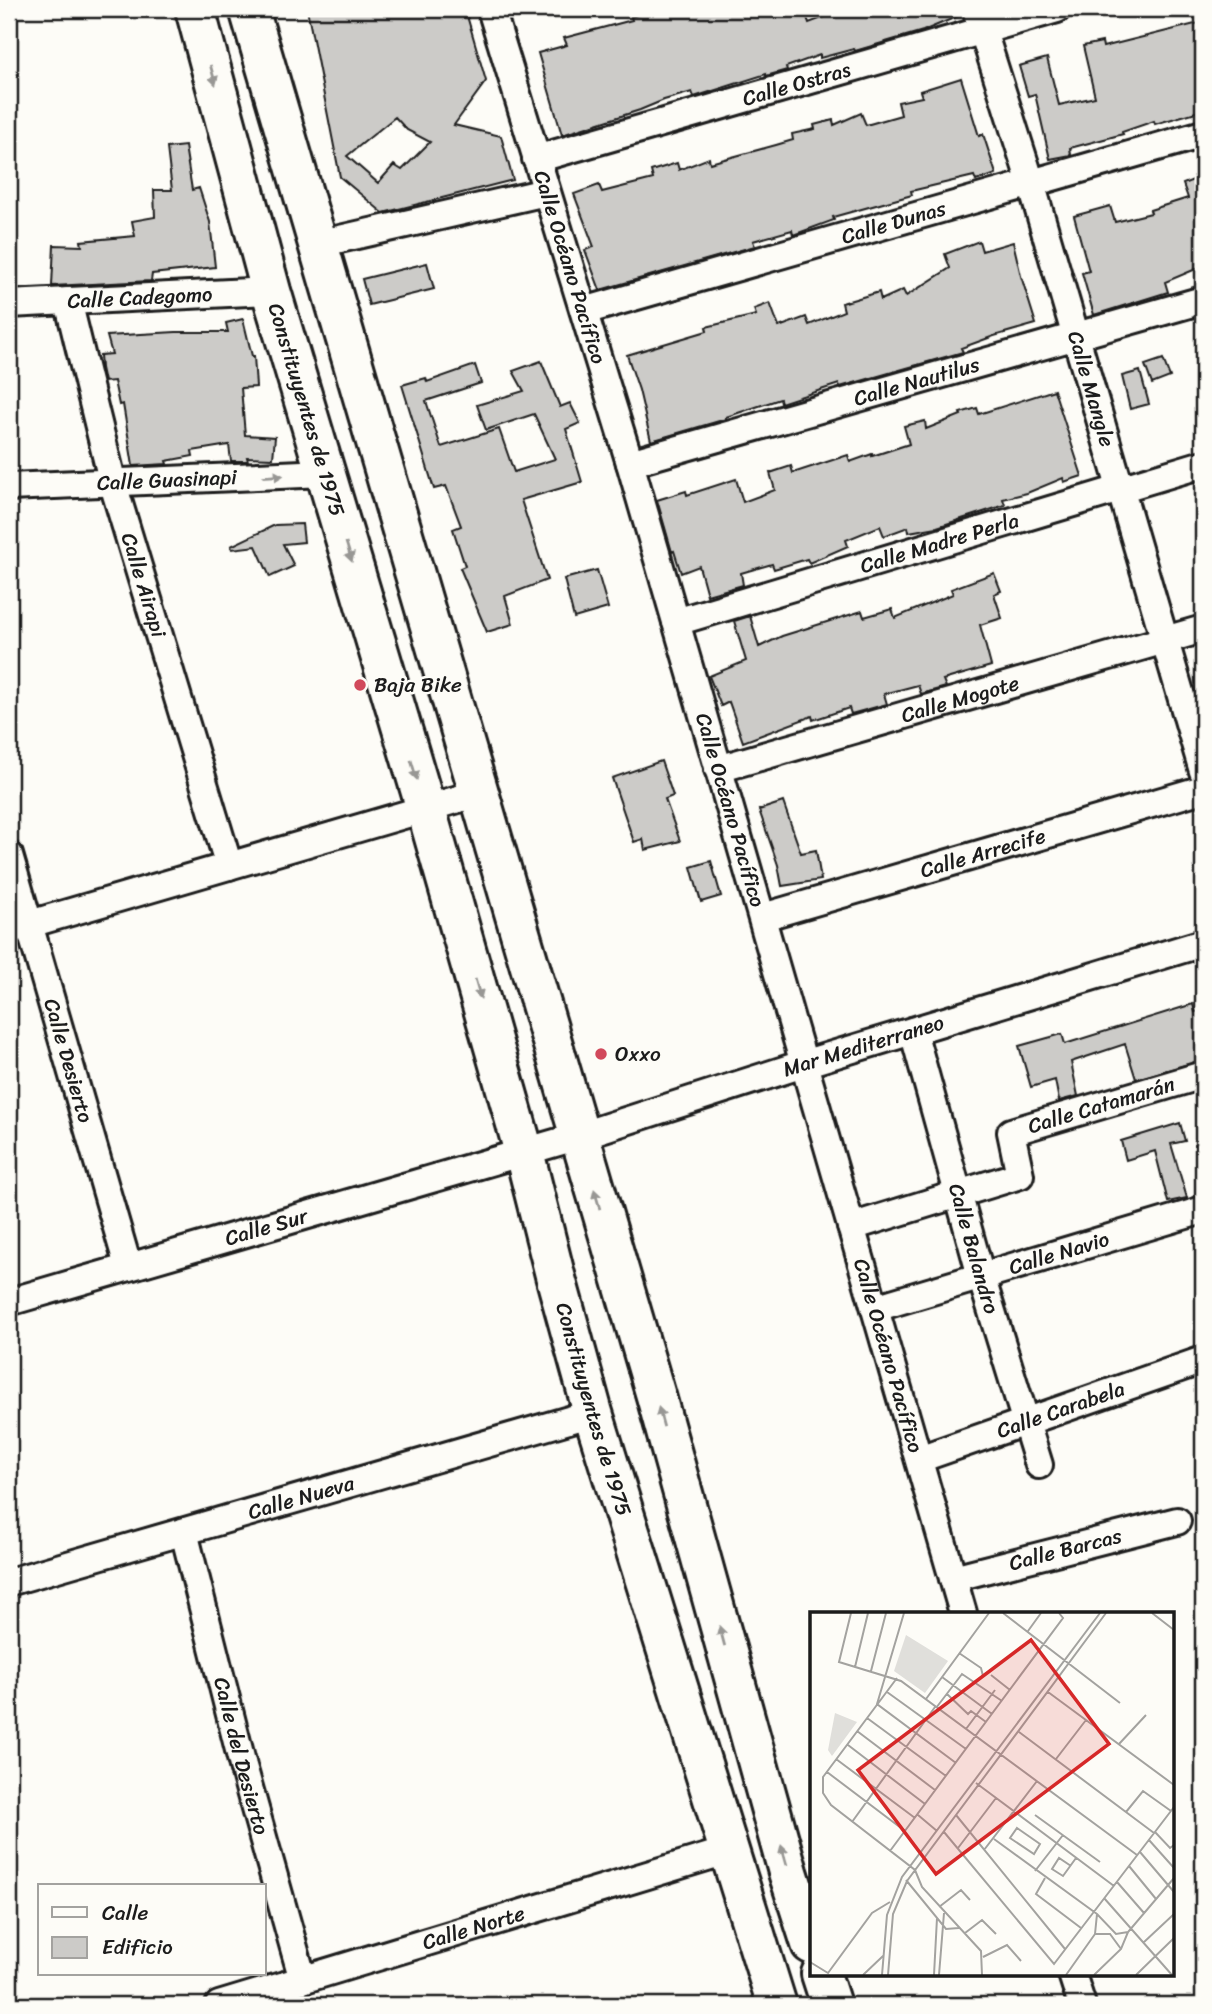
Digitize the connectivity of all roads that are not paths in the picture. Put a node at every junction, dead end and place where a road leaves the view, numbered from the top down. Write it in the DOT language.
graph roads {
  1 [pos="195,9"];
  2 [pos="249,9"];
  3 [pos="491,9"];
  4 [pos="1057,9"];
  5 [pos="980,20"];
  6 [pos="1203,134"];
  7 [pos="536,159"];
  8 [pos="1031,183"];
  9 [pos="546,192"];
  10 [pos="318,244"];
  11 [pos="271,291"];
  12 [pos="1203,300"];
  13 [pos="68,301"];
  14 [pos="9,304"];
  15 [pos="584,311"];
  16 [pos="1076,338"];
  17 [pos="630,463"];
  18 [pos="1203,464"];
  19 [pos="326,473"];
  20 [pos="113,484"];
  21 [pos="9,487"];
  22 [pos="1120,489"];
  23 [pos="676,622"];
  24 [pos="1203,629"];
  25 [pos="1166,640"];
  26 [pos="718,769"];
  27 [pos="1203,771"];
  28 [pos="1203,789"];
  29 [pos="479,793"];
  30 [pos="426,809"];
  31 [pos="9,855"];
  32 [pos="229,866"];
  33 [pos="763,917"];
  34 [pos="18,927"];
  35 [pos="1203,943"];
  36 [pos="913,1031"];
  37 [pos="803,1064"];
  38 [pos="1203,1074"];
  39 [pos="579,1136"];
  40 [pos="524,1152"];
  41 [pos="958,1193"];
  42 [pos="1203,1210"];
  43 [pos="851,1227"];
  44 [pos="128,1266"];
  45 [pos="981,1276"];
  46 [pos="9,1302"];
  47 [pos="875,1307"];
  48 [pos="1203,1360"];
  49 [pos="593,1413"];
  50 [pos="1026,1423"];
  51 [pos="919,1459"];
  52 [pos="1039,1465"];
  53 [pos="1177,1521"];
  54 [pos="184,1532"];
  55 [pos="953,1578"];
  56 [pos="9,1581"];
  57 [pos="963,1612"];
  58 [pos="730,1850"];
  59 [pos="810,1941"];
  60 [pos="822,1976"];
  61 [pos="1073,1976"];
  62 [pos="303,1980"];
  63 [pos="219,2005"];
  64 [pos="776,2005"];
  65 [pos="831,2005"];
  66 [pos="1082,2005"];
  1 -- 11 [label="main road, Constituyentes de 1975, one-way"];
  2 -- 10 [label="main road"];
  3 -- 7 [label="street, Calle Océano Pacífico"];
  4 -- 5 [label="street, Calle Ostras"];
  5 -- 7 [label="street, Calle Ostras"];
  5 -- 8 [label="street, Calle Mangle"];
  6 -- 8 [label="street, Calle Dunas"];
  7 -- 9 [label="street, Calle Océano Pacífico"];
  8 -- 15 [label="street, Calle Dunas"];
  8 -- 16 [label="street, Calle Mangle"];
  9 -- 10 [label="street"];
  9 -- 15 [label="street, Calle Océano Pacífico"];
  10 -- 29 [label="main road"];
  11 -- 13 [label="street, Calle Cadegomo"];
  11 -- 19 [label="main road, Constituyentes de 1975"];
  12 -- 16 [label="street, Calle Nautilus"];
  13 -- 14 [label="street, Calle Cadegomo"];
  13 -- 20 [label="street, Calle Airapi"];
  15 -- 17 [label="street, Calle Océano Pacífico"];
  16 -- 17 [label="street, Calle Nautilus"];
  16 -- 22 [label="street, Calle Mangle"];
  17 -- 23 [label="street, Calle Océano Pacífico"];
  18 -- 22 [label="street, Calle Madre Perla"];
  20 -- 19 [label="street, Calle Guasinapi, one-way"];
  19 -- 30 [label="main road, Constituyentes de 1975, one-way"];
  20 -- 21 [label="street, Calle Guasinapi"];
  20 -- 32 [label="street, Calle Airapi"];
  22 -- 23 [label="street, Calle Madre Perla"];
  22 -- 25 [label="street, Calle Mangle"];
  23 -- 26 [label="street, Calle Océano Pacífico"];
  24 -- 25 [label="street, Calle Mogote"];
  25 -- 26 [label="street, Calle Mogote"];
  25 -- 27 [label="street, Calle Mangle"];
  26 -- 33 [label="street, Calle Océano Pacífico"];
  28 -- 33 [label="street, Calle Arrecife"];
  29 -- 30 [label="street"];
  29 -- 39 [label="main road"];
  30 -- 32 [label="street"];
  30 -- 40 [label="main road, Constituyentes de 1975, one-way"];
  31 -- 34 [label="street, Calle Desierto"];
  32 -- 34 [label="street"];
  33 -- 37 [label="street, Calle Océano Pacífico"];
  34 -- 44 [label="street, Calle Desierto"];
  35 -- 36 [label="street, Mar Mediterraneo"];
  36 -- 37 [label="street, Mar Mediterraneo"];
  36 -- 41 [label="street, Calle Balandro"];
  37 -- 39 [label="street, Mar Mediterraneo"];
  37 -- 43 [label="street, Calle Océano Pacífico"];
  38 -- 41 [label="street, Calle Catamarán"];
  39 -- 40 [label="street, Mar Mediterraneo"];
  59 -- 39 [label="main road, one-way"];
  40 -- 44 [label="street, Calle Sur"];
  40 -- 49 [label="main road, Constituyentes de 1975"];
  41 -- 43 [label="street, Calle Catamarán"];
  41 -- 45 [label="street, Calle Balandro"];
  42 -- 45 [label="street, Calle Navio"];
  43 -- 47 [label="street, Calle Océano Pacífico"];
  44 -- 46 [label="street, Calle Sur"];
  45 -- 47 [label="street, Calle Navio"];
  45 -- 50 [label="street, Calle Balandro"];
  47 -- 51 [label="street, Calle Océano Pacífico"];
  48 -- 50 [label="street, Calle Carabela"];
  49 -- 54 [label="street, Calle Nueva"];
  49 -- 58 [label="main road, Constituyentes de 1975"];
  50 -- 51 [label="street, Calle Carabela"];
  50 -- 52 [label="street, Calle Balandro"];
  51 -- 55 [label="street, Calle Océano Pacífico"];
  53 -- 55 [label="street, Calle Barcas"];
  54 -- 56 [label="street, Calle Nueva"];
  54 -- 62 [label="street, Calle del Desierto"];
  55 -- 57 [label="street, Calle Océano Pacífico"];
  58 -- 62 [label="street, Calle Norte"];
  58 -- 64 [label="main road, Constituyentes de 1975"];
  60 -- 65 [label="main road"];
  61 -- 66 [label="street"];
  62 -- 63 [label="street, Calle Norte"];
}
